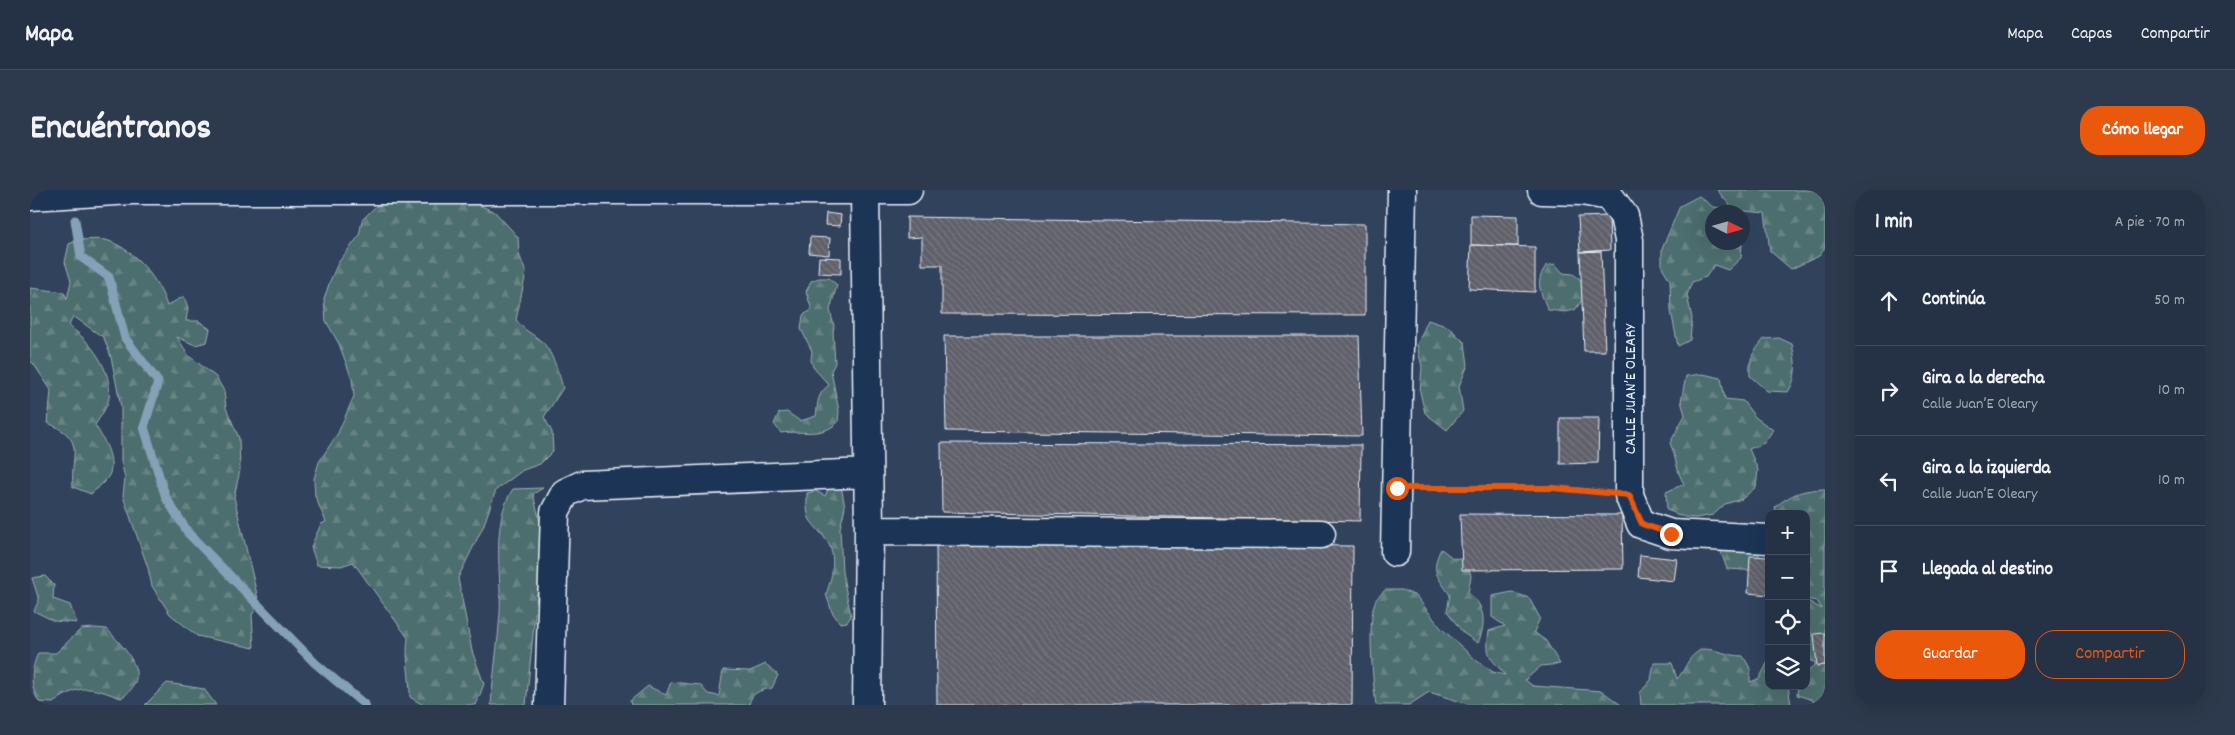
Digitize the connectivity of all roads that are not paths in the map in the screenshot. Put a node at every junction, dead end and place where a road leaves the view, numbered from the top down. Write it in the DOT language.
graph roads {
  1 [pos="865,190"];
  2 [pos="908,190"];
  3 [pos="1402,190"];
  4 [pos="1542,190"];
  5 [pos="30,196"];
  6 [pos="868,473"];
  7 [pos="869,531"];
  8 [pos="1321,534"];
  9 [pos="1765,539"];
  10 [pos="1395,552"];
  11 [pos="548,705"];
  12 [pos="866,705"];
  1 -- 2 [label="street"];
  1 -- 5 [label="street"];
  1 -- 6 [label="street"];
  3 -- 10 [label="street"];
  4 -- 9 [label="street, CALLE JUAN’E OLEARY"];
  6 -- 7 [label="street"];
  6 -- 11 [label="street"];
  7 -- 8 [label="street"];
  7 -- 12 [label="street"];
}
